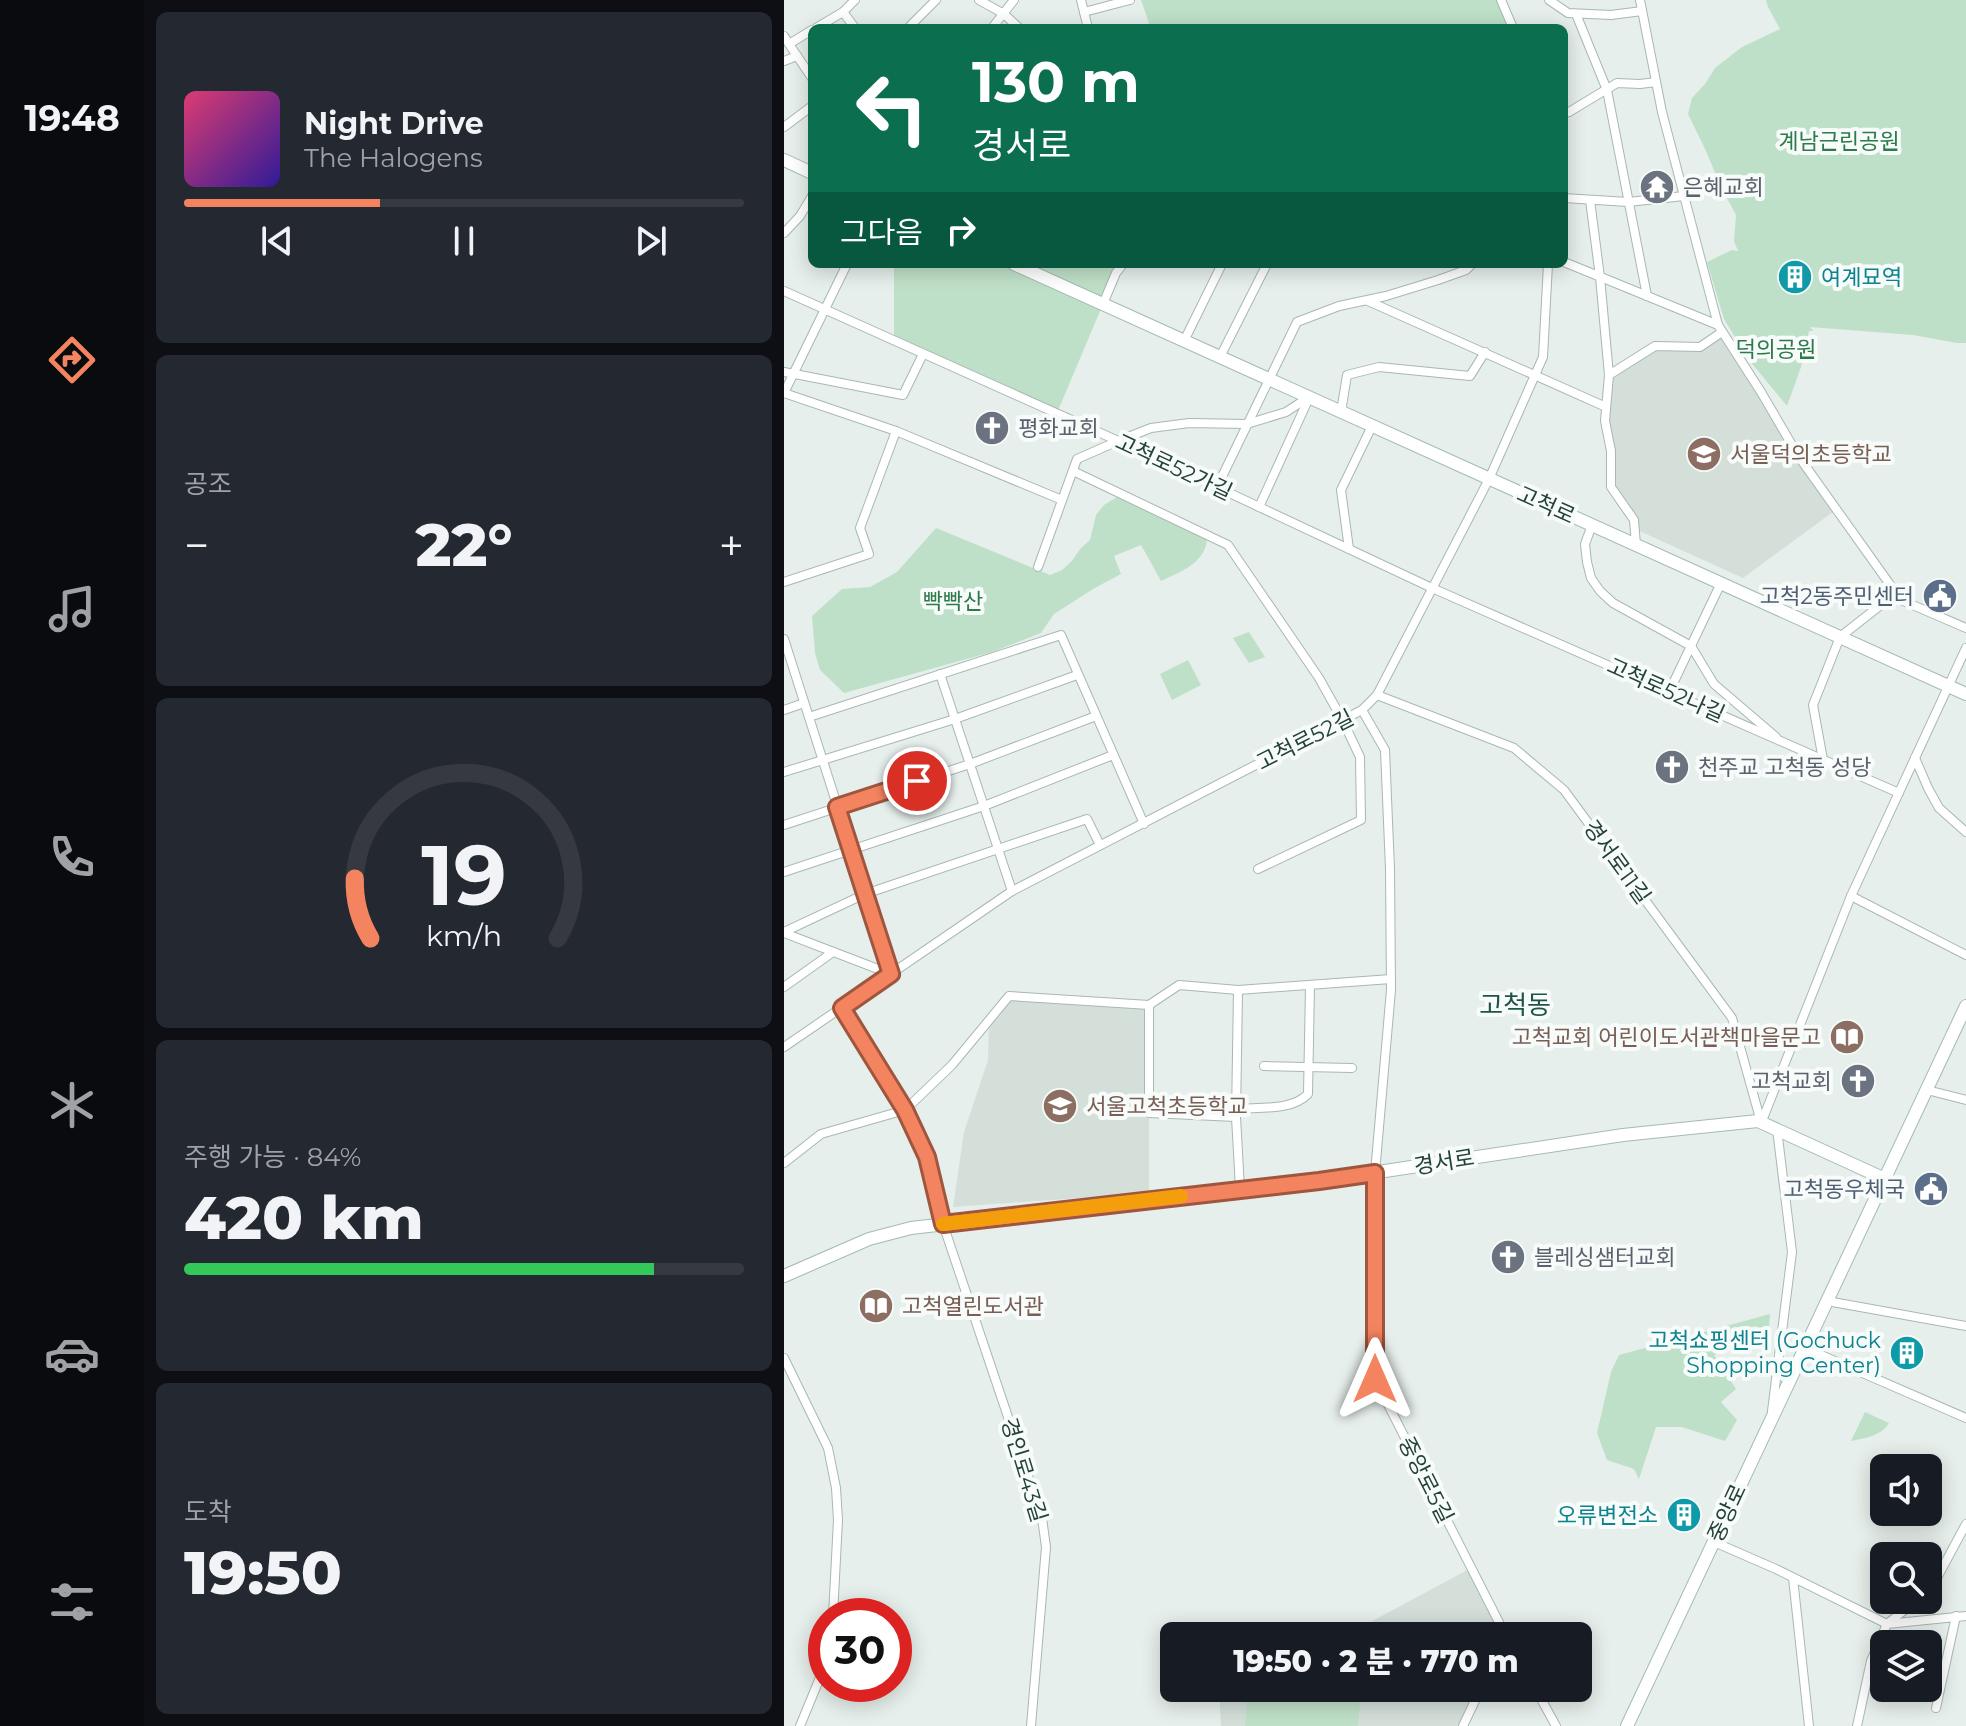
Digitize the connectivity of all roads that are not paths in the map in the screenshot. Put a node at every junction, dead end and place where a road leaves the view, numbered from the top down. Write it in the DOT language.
graph roads {
  1 [pos="855,0"];
  2 [pos="936,0"];
  3 [pos="979,0"];
  4 [pos="1014,0"];
  5 [pos="1081,0"];
  6 [pos="1130,0"];
  7 [pos="1501,0"];
  8 [pos="1549,0"];
  9 [pos="1640,0"];
  10 [pos="1118,1"];
  11 [pos="1642,11"];
  12 [pos="843,12"];
  13 [pos="1084,12"];
  14 [pos="1004,14"];
  15 [pos="1576,14"];
  16 [pos="823,24"];
  17 [pos="852,24"];
  18 [pos="912,24"];
  19 [pos="995,24"];
  20 [pos="1015,24"];
  21 [pos="1087,24"];
  22 [pos="1511,24"];
  23 [pos="808,31"];
  24 [pos="787,40"];
  25 [pos="797,56"];
  26 [pos="784,61"];
  27 [pos="808,72"];
  28 [pos="1656,82"];
  29 [pos="1607,90"];
  30 [pos="808,109"];
  31 [pos="1568,112"];
  32 [pos="784,127"];
  33 [pos="784,160"];
  34 [pos="808,171"];
  35 [pos="1684,196"];
  36 [pos="1568,198"];
  37 [pos="1590,200"];
  38 [pos="1628,202"];
  39 [pos="808,203"];
  40 [pos="784,233"];
  41 [pos="1568,264"];
  42 [pos="845,268"];
  43 [pos="1023,268"];
  44 [pos="1120,268"];
  45 [pos="1220,268"];
  46 [pos="1265,268"];
  47 [pos="1468,268"];
  48 [pos="1548,268"];
  49 [pos="1600,277"];
  50 [pos="784,291"];
  51 [pos="1647,296"];
  52 [pos="1367,300"];
  53 [pos="1103,304"];
  54 [pos="826,310"];
  55 [pos="1720,328"];
  56 [pos="1184,341"];
  57 [pos="1485,352"];
  58 [pos="923,354"];
  59 [pos="1220,357"];
  60 [pos="784,372"];
  61 [pos="794,373"];
  62 [pos="1535,374"];
  63 [pos="1609,375"];
  64 [pos="1268,379"];
  65 [pos="784,393"];
  66 [pos="1309,397"];
  67 [pos="1606,407"];
  68 [pos="1341,412"];
  69 [pos="1247,424"];
  70 [pos="1372,426"];
  71 [pos="896,431"];
  72 [pos="1118,441"];
  73 [pos="1073,471"];
  74 [pos="1489,479"];
  75 [pos="1217,487"];
  76 [pos="1062,500"];
  77 [pos="1259,507"];
  78 [pos="1592,525"];
  79 [pos="1636,545"];
  80 [pos="1349,549"];
  81 [pos="1038,567"];
  82 [pos="784,582"];
  83 [pos="1721,583"];
  84 [pos="1432,588"];
  85 [pos="1896,593"];
  86 [pos="1966,628"];
  87 [pos="1840,637"];
  88 [pos="785,644"];
  89 [pos="1691,646"];
  90 [pos="1966,648"];
  91 [pos="940,674"];
  92 [pos="1077,675"];
  93 [pos="1949,686"];
  94 [pos="1669,692"];
  95 [pos="1966,694"];
  96 [pos="1377,695"];
  97 [pos="804,703"];
  98 [pos="784,710"];
  99 [pos="1362,710"];
  100 [pos="1096,716"];
  101 [pos="809,717"];
  102 [pos="955,719"];
  103 [pos="1343,721"];
  104 [pos="1783,743"];
  105 [pos="1113,755"];
  106 [pos="1915,758"];
  107 [pos="822,759"];
  108 [pos="1823,760"];
  109 [pos="970,764"];
  110 [pos="784,772"];
  111 [pos="1899,793"];
  112 [pos="984,806"];
  113 [pos="837,807"];
  114 [pos="1144,824"];
  115 [pos="784,825"];
  116 [pos="1966,832"];
  117 [pos="1100,845"];
  118 [pos="998,849"];
  119 [pos="851,850"];
  120 [pos="1258,869"];
  121 [pos="784,872"];
  122 [pos="1012,891"];
  123 [pos="865,894"];
  124 [pos="1851,896"];
  125 [pos="784,932"];
  126 [pos="833,952"];
  127 [pos="1966,955"];
  128 [pos="891,974"];
  129 [pos="1391,979"];
  130 [pos="1310,986"];
  131 [pos="784,987"];
  132 [pos="1238,990"];
  133 [pos="1149,1005"];
  134 [pos="1966,1006"];
  135 [pos="842,1008"];
  136 [pos="784,1047"];
  137 [pos="1264,1066"];
  138 [pos="1309,1066"];
  139 [pos="1352,1068"];
  140 [pos="1927,1090"];
  141 [pos="1966,1100"];
  142 [pos="905,1110"];
  143 [pos="1236,1113"];
  144 [pos="1760,1121"];
  145 [pos="1777,1129"];
  146 [pos="784,1163"];
  147 [pos="1375,1173"];
  148 [pos="1885,1179"];
  149 [pos="1240,1189"];
  150 [pos="943,1224"];
  151 [pos="784,1276"];
  152 [pos="1827,1301"];
  153 [pos="1966,1326"];
  154 [pos="1805,1348"];
  155 [pos="784,1358"];
  156 [pos="1966,1418"];
  157 [pos="1771,1420"];
  158 [pos="1966,1524"];
  159 [pos="1714,1542"];
  160 [pos="1942,1569"];
  161 [pos="1793,1578"];
  162 [pos="834,1598"];
  163 [pos="1900,1614"];
  164 [pos="1956,1616"];
  165 [pos="1966,1616"];
  166 [pos="1499,1622"];
  167 [pos="1887,1624"];
  168 [pos="810,1702"];
  169 [pos="1474,1702"];
  170 [pos="1543,1702"];
  171 [pos="1936,1708"];
  172 [pos="800,1726"];
  173 [pos="1031,1726"];
  174 [pos="1463,1726"];
  175 [pos="1556,1726"];
  176 [pos="1627,1726"];
  177 [pos="1809,1726"];
  178 [pos="1857,1726"];
  1 -- 12 [label="street"];
  2 -- 18 [label="street"];
  3 -- 14 [label="street"];
  4 -- 14 [label="street"];
  5 -- 13 [label="street"];
  6 -- 10 [label="street"];
  7 -- 22 [label="street"];
  8 -- 15 [label="street"];
  9 -- 11 [label="street"];
  10 -- 13 [label="street"];
  11 -- 15 [label="street"];
  11 -- 28 [label="street"];
  12 -- 16 [label="street"];
  12 -- 17 [label="street"];
  13 -- 21 [label="street"];
  14 -- 19 [label="street"];
  14 -- 20 [label="street"];
  15 -- 29 [label="street"];
  23 -- 24 [label="street"];
  24 -- 25 [label="street"];
  25 -- 26 [label="street"];
  25 -- 27 [label="street"];
  28 -- 29 [label="street"];
  28 -- 35 [label="street"];
  29 -- 31 [label="street"];
  29 -- 38 [label="street"];
  30 -- 32 [label="street"];
  33 -- 34 [label="main road"];
  35 -- 38 [label="street"];
  35 -- 55 [label="street"];
  36 -- 37 [label="street"];
  37 -- 38 [label="street"];
  37 -- 49 [label="street"];
  38 -- 51 [label="street"];
  39 -- 40 [label="street"];
  41 -- 49 [label="street"];
  42 -- 54 [label="street"];
  43 -- 53 [label="main road, 고척로"];
  44 -- 53 [label="street"];
  45 -- 56 [label="street"];
  46 -- 59 [label="street"];
  47 -- 52 [label="street"];
  48 -- 62 [label="street, 고척로52길"];
  49 -- 51 [label="street"];
  49 -- 63 [label="street"];
  50 -- 54 [label="street, 고척로52가길"];
  51 -- 55 [label="street"];
  52 -- 57 [label="street"];
  52 -- 64 [label="street"];
  53 -- 56 [label="main road, 고척로"];
  54 -- 58 [label="street, 고척로52가길"];
  54 -- 61 [label="street"];
  55 -- 63 [label="street"];
  55 -- 85 [label="street"];
  56 -- 59 [label="main road, 고척로"];
  57 -- 62 [label="street"];
  57 -- 68 [label="street"];
  58 -- 61 [label="street"];
  58 -- 72 [label="street, 고척로52가길"];
  59 -- 64 [label="main road, 고척로"];
  60 -- 61 [label="street"];
  61 -- 65 [label="street"];
  62 -- 67 [label="street"];
  62 -- 74 [label="street, 고척로52길"];
  63 -- 67 [label="street"];
  64 -- 66 [label="main road, 고척로"];
  64 -- 69 [label="street"];
  65 -- 71 [label="street"];
  66 -- 68 [label="main road, 고척로"];
  66 -- 69 [label="street"];
  66 -- 77 [label="street"];
  67 -- 79 [label="street"];
  68 -- 70 [label="main road, 고척로"];
  69 -- 72 [label="street"];
  69 -- 75 [label="street"];
  70 -- 74 [label="main road, 고척로"];
  70 -- 80 [label="street"];
  71 -- 76 [label="street"];
  71 -- 82 [label="street"];
  72 -- 73 [label="street"];
  72 -- 75 [label="street, 고척로52가길"];
  73 -- 76 [label="street"];
  73 -- 103 [label="street"];
  74 -- 78 [label="main road, 고척로"];
  74 -- 84 [label="street, 고척로52길"];
  75 -- 77 [label="street, 고척로52가길"];
  76 -- 81 [label="street"];
  77 -- 80 [label="street, 고척로52가길"];
  78 -- 79 [label="main road, 고척로"];
  78 -- 89 [label="street"];
  79 -- 83 [label="main road, 고척로"];
  80 -- 84 [label="street, 고척로52가길"];
  83 -- 87 [label="main road, 고척로"];
  83 -- 89 [label="street"];
  84 -- 94 [label="street, 고척로52나길"];
  84 -- 96 [label="street, 고척로52길"];
  85 -- 86 [label="street"];
  85 -- 87 [label="street"];
  87 -- 93 [label="main road, 고척로"];
  87 -- 108 [label="street"];
  88 -- 97 [label="street"];
  89 -- 94 [label="street"];
  89 -- 104 [label="street"];
  90 -- 93 [label="street"];
  91 -- 92 [label="street"];
  91 -- 101 [label="street"];
  91 -- 102 [label="street"];
  92 -- 100 [label="street"];
  92 -- 102 [label="street"];
  93 -- 95 [label="main road, 고척로"];
  93 -- 106 [label="street"];
  94 -- 104 [label="street, 고척로52나길"];
  96 -- 99 [label="street, 고척로52길"];
  96 -- 144 [label="street, 경서로11길"];
  97 -- 98 [label="street"];
  97 -- 101 [label="street"];
  99 -- 103 [label="street, 고척로52길"];
  99 -- 129 [label="street, 중앙로5길"];
  100 -- 105 [label="street"];
  100 -- 109 [label="street"];
  101 -- 107 [label="street"];
  102 -- 107 [label="street"];
  102 -- 109 [label="street"];
  103 -- 114 [label="street, 고척로52길"];
  103 -- 120 [label="street"];
  104 -- 108 [label="street, 고척로52나길"];
  105 -- 112 [label="street"];
  105 -- 114 [label="street"];
  106 -- 111 [label="street"];
  106 -- 116 [label="street"];
  107 -- 110 [label="street"];
  107 -- 113 [label="street"];
  108 -- 111 [label="street, 고척로52나길"];
  109 -- 112 [label="street"];
  109 -- 113 [label="street"];
  111 -- 124 [label="street"];
  112 -- 118 [label="street"];
  112 -- 119 [label="street"];
  113 -- 115 [label="street"];
  113 -- 119 [label="street"];
  114 -- 117 [label="street, 고척로52길"];
  117 -- 118 [label="street"];
  117 -- 122 [label="street, 고척로52길"];
  118 -- 122 [label="street"];
  118 -- 123 [label="street"];
  119 -- 121 [label="street"];
  119 -- 123 [label="street"];
  122 -- 128 [label="street, 고척로52길"];
  123 -- 125 [label="street"];
  123 -- 128 [label="street"];
  124 -- 127 [label="street"];
  124 -- 144 [label="street"];
  125 -- 126 [label="street"];
  126 -- 128 [label="street"];
  126 -- 131 [label="street"];
  128 -- 135 [label="street, 고척로52길"];
  129 -- 130 [label="street"];
  129 -- 147 [label="street, 중앙로5길"];
  130 -- 132 [label="street"];
  130 -- 138 [label="street"];
  132 -- 133 [label="street"];
  132 -- 143 [label="street"];
  133 -- 142 [label="street"];
  133 -- 143 [label="street"];
  134 -- 140 [label="main road, 중앙로"];
  135 -- 136 [label="street, 고척로52길"];
  135 -- 142 [label="street, 경인로43길"];
  137 -- 138 [label="street"];
  138 -- 139 [label="street"];
  138 -- 143 [label="street"];
  140 -- 141 [label="street"];
  140 -- 148 [label="main road, 중앙로"];
  142 -- 146 [label="street"];
  142 -- 150 [label="street, 경인로43길"];
  143 -- 149 [label="street"];
  144 -- 145 [label="main road, 경서로"];
  144 -- 147 [label="main road, 경서로"];
  145 -- 148 [label="main road, 경서로"];
  145 -- 157 [label="street"];
  147 -- 149 [label="main road, 경서로"];
  147 -- 166 [label="street, 중앙로5길"];
  148 -- 152 [label="main road, 중앙로"];
  149 -- 150 [label="main road, 경서로"];
  150 -- 151 [label="main road, 경서로"];
  150 -- 173 [label="street, 경인로43길"];
  152 -- 153 [label="street"];
  152 -- 154 [label="main road, 중앙로"];
  154 -- 156 [label="street"];
  154 -- 157 [label="main road, 중앙로"];
  155 -- 162 [label="street"];
  157 -- 159 [label="main road, 중앙로"];
  158 -- 160 [label="street"];
  159 -- 161 [label="street"];
  159 -- 176 [label="main road, 중앙로"];
  161 -- 167 [label="street"];
  161 -- 177 [label="street"];
  163 -- 167 [label="street"];
  164 -- 165 [label="street"];
  164 -- 167 [label="street"];
  164 -- 171 [label="street"];
  167 -- 178 [label="street"];
  168 -- 172 [label="street"];
  169 -- 174 [label="street"];
  170 -- 175 [label="street"];
}
